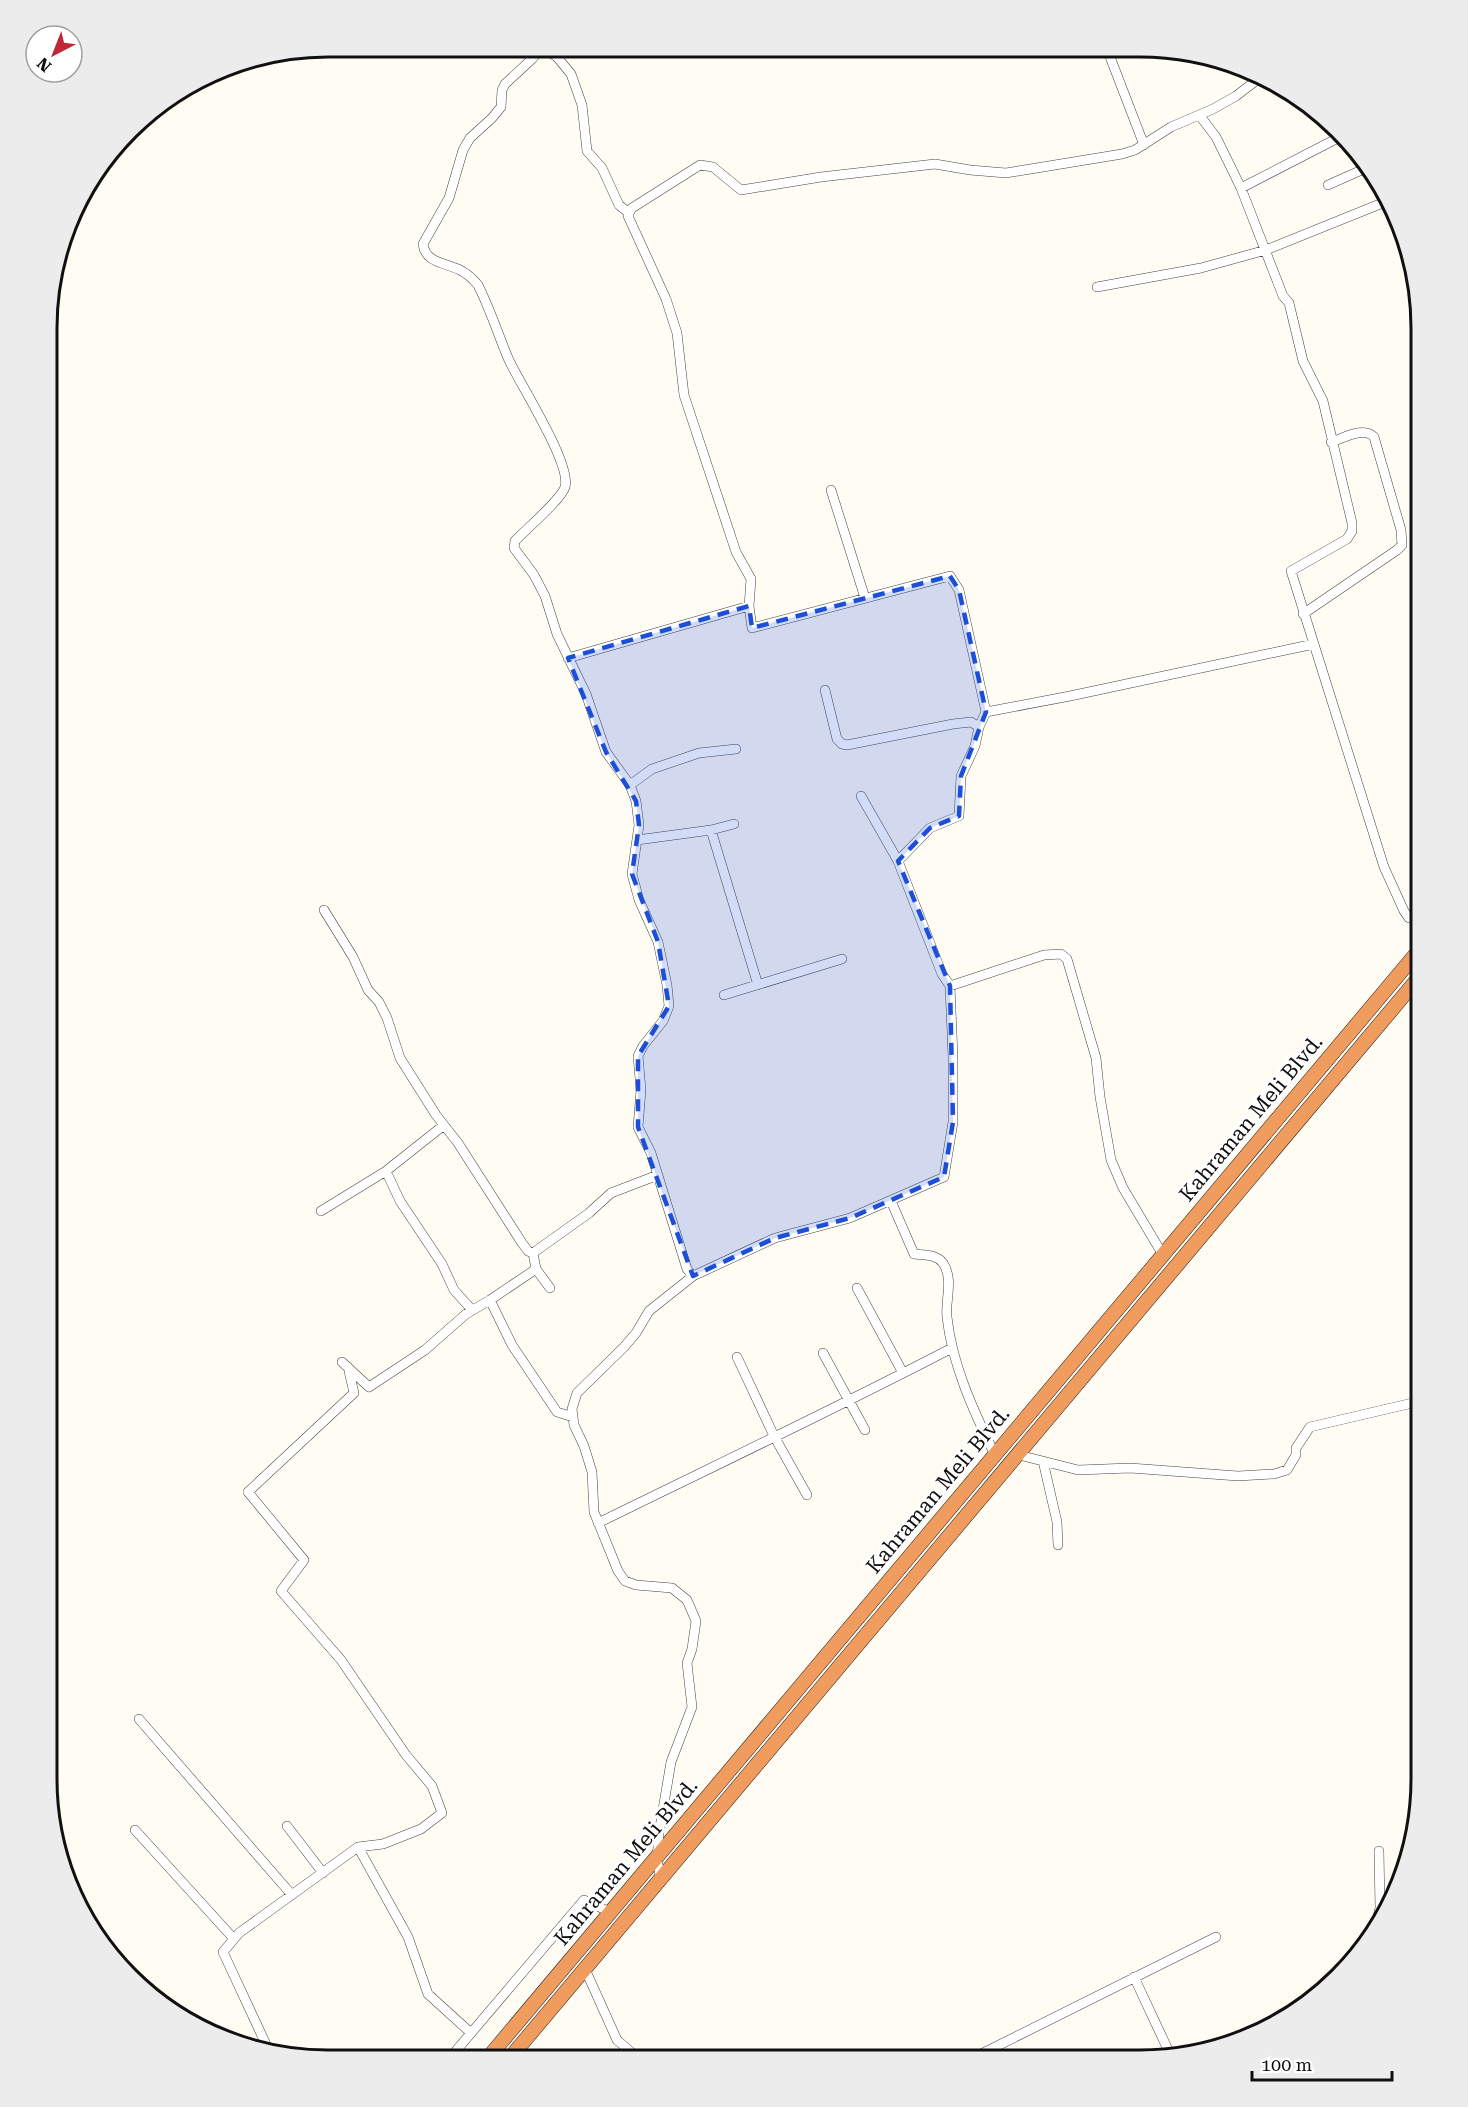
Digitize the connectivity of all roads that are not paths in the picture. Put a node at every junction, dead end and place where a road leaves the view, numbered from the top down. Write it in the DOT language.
graph roads {
  1 [pos="534,57"];
  2 [pos="557,57"];
  3 [pos="1110,57"];
  4 [pos="1254,82"];
  5 [pos="1200,116"];
  6 [pos="1335,139"];
  7 [pos="1144,145"];
  8 [pos="1360,171"];
  9 [pos="1328,185"];
  10 [pos="1241,188"];
  11 [pos="1381,204"];
  12 [pos="629,213"];
  13 [pos="1266,250"];
  14 [pos="1096,287"];
  15 [pos="1331,442"];
  16 [pos="831,490"];
  17 [pos="865,598"];
  18 [pos="748,606"];
  19 [pos="1303,614"];
  20 [pos="1314,644"];
  21 [pos="568,658"];
  22 [pos="825,690"];
  23 [pos="986,712"];
  24 [pos="979,727"];
  25 [pos="736,749"];
  26 [pos="630,785"];
  27 [pos="861,796"];
  28 [pos="734,824"];
  29 [pos="711,830"];
  30 [pos="637,840"];
  31 [pos="898,861"];
  32 [pos="324,910"];
  33 [pos="1409,918"];
  34 [pos="842,959"];
  35 [pos="1411,960"];
  36 [pos="758,985"];
  37 [pos="950,986"];
  38 [pos="1411,987"];
  39 [pos="724,995"];
  40 [pos="444,1125"];
  41 [pos="386,1171"];
  42 [pos="658,1175"];
  43 [pos="891,1201"];
  44 [pos="321,1211"];
  45 [pos="533,1253"];
  46 [pos="1163,1255"];
  47 [pos="536,1269"];
  48 [pos="693,1276"];
  49 [pos="550,1288"];
  50 [pos="857,1288"];
  51 [pos="490,1300"];
  52 [pos="472,1310"];
  53 [pos="952,1348"];
  54 [pos="823,1353"];
  55 [pos="737,1357"];
  56 [pos="903,1373"];
  57 [pos="850,1401"];
  58 [pos="1411,1403"];
  59 [pos="573,1417"];
  60 [pos="865,1430"];
  61 [pos="774,1436"];
  62 [pos="995,1455"];
  63 [pos="1019,1455"];
  64 [pos="1043,1461"];
  65 [pos="807,1495"];
  66 [pos="598,1523"];
  67 [pos="1058,1545"];
  68 [pos="139,1719"];
  69 [pos="286,1826"];
  70 [pos="135,1830"];
  71 [pos="358,1848"];
  72 [pos="1379,1851"];
  73 [pos="657,1859"];
  74 [pos="323,1873"];
  75 [pos="661,1880"];
  76 [pos="292,1895"];
  77 [pos="1380,1905"];
  78 [pos="610,1912"];
  79 [pos="1216,1937"];
  80 [pos="234,1939"];
  81 [pos="585,1969"];
  82 [pos="1134,1977"];
  83 [pos="471,2033"];
  84 [pos="266,2043"];
  85 [pos="1167,2048"];
  86 [pos="457,2050"];
  87 [pos="495,2050"];
  88 [pos="517,2050"];
  89 [pos="629,2050"];
  90 [pos="989,2050"];
  1 -- 21 [label="street"];
  2 -- 12 [label="street"];
  3 -- 7 [label="street"];
  4 -- 5 [label="street"];
  5 -- 7 [label="street"];
  5 -- 10 [label="street"];
  6 -- 10 [label="street"];
  7 -- 12 [label="street"];
  8 -- 9 [label="street"];
  10 -- 13 [label="street"];
  11 -- 13 [label="street"];
  12 -- 18 [label="street"];
  13 -- 14 [label="street"];
  13 -- 15 [label="street"];
  15 -- 19 [label="street"];
  15 -- 19 [label="street"];
  16 -- 17 [label="street"];
  17 -- 18 [label="street"];
  17 -- 23 [label="street"];
  18 -- 21 [label="street"];
  19 -- 20 [label="street"];
  20 -- 23 [label="street"];
  20 -- 33 [label="street"];
  21 -- 26 [label="street"];
  22 -- 24 [label="street"];
  23 -- 24 [label="street"];
  24 -- 31 [label="street"];
  25 -- 26 [label="street"];
  26 -- 30 [label="street"];
  27 -- 31 [label="street"];
  28 -- 29 [label="street"];
  29 -- 30 [label="street"];
  29 -- 36 [label="street"];
  30 -- 42 [label="street"];
  31 -- 37 [label="street"];
  32 -- 40 [label="street"];
  34 -- 36 [label="street"];
  35 -- 46 [label="highway, Kahraman Meli Blvd."];
  36 -- 39 [label="street"];
  37 -- 43 [label="street"];
  37 -- 46 [label="street"];
  38 -- 63 [label="highway, Kahraman Meli Blvd."];
  40 -- 41 [label="street"];
  40 -- 45 [label="street"];
  41 -- 44 [label="street"];
  41 -- 52 [label="street"];
  42 -- 45 [label="street"];
  42 -- 48 [label="street"];
  43 -- 48 [label="street"];
  43 -- 53 [label="street"];
  45 -- 47 [label="street"];
  46 -- 62 [label="highway, Kahraman Meli Blvd."];
  47 -- 49 [label="street"];
  47 -- 51 [label="street"];
  48 -- 59 [label="street"];
  50 -- 56 [label="street"];
  51 -- 52 [label="street"];
  51 -- 59 [label="street"];
  52 -- 71 [label="street"];
  53 -- 56 [label="street"];
  53 -- 62 [label="street"];
  54 -- 57 [label="street"];
  55 -- 61 [label="street"];
  56 -- 57 [label="street"];
  57 -- 60 [label="street"];
  57 -- 61 [label="street"];
  58 -- 64 [label="street"];
  59 -- 66 [label="street"];
  61 -- 65 [label="street"];
  61 -- 66 [label="street"];
  62 -- 73 [label="highway, Kahraman Meli Blvd."];
  63 -- 64 [label="street"];
  63 -- 75 [label="highway, Kahraman Meli Blvd."];
  64 -- 67 [label="street"];
  66 -- 73 [label="street"];
  68 -- 76 [label="street"];
  69 -- 74 [label="street"];
  70 -- 80 [label="street"];
  71 -- 74 [label="street"];
  71 -- 83 [label="street"];
  72 -- 77 [label="street"];
  73 -- 75 [label="street"];
  73 -- 78 [label="highway, Kahraman Meli Blvd."];
  74 -- 76 [label="street"];
  75 -- 81 [label="highway, Kahraman Meli Blvd."];
  76 -- 80 [label="street"];
  78 -- 83 [label="street"];
  78 -- 87 [label="highway, Kahraman Meli Blvd."];
  79 -- 82 [label="street"];
  80 -- 84 [label="street"];
  81 -- 88 [label="highway, Kahraman Meli Blvd."];
  81 -- 89 [label="street"];
  82 -- 85 [label="street"];
  82 -- 90 [label="street"];
  83 -- 86 [label="street"];
}
